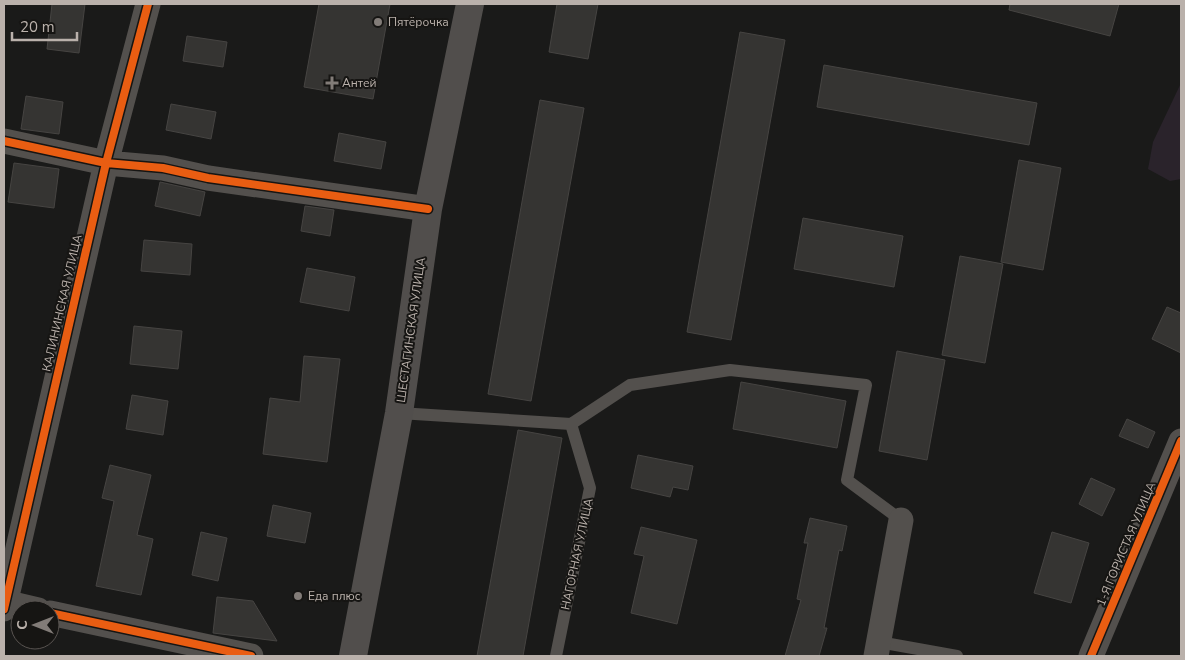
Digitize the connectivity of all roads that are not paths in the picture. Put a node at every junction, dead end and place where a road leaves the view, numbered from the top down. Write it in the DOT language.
graph roads {
  1 [pos="148,4"];
  2 [pos="470,4"];
  3 [pos="4,141"];
  4 [pos="106,163"];
  5 [pos="428,209"];
  6 [pos="398,413"];
  7 [pos="571,424"];
  8 [pos="1181,441"];
  9 [pos="901,520"];
  10 [pos="4,605"];
  11 [pos="60,616"];
  12 [pos="174,649"];
  13 [pos="878,649"];
  14 [pos="251,656"];
  15 [pos="353,656"];
  16 [pos="556,656"];
  17 [pos="958,656"];
  18 [pos="1092,656"];
  1 -- 4 [label="street, КАЛИНИНСКАЯ УЛИЦА"];
  2 -- 5 [label="main road, ШЕСТАГИНСКАЯ УЛИЦА"];
  3 -- 4 [label="street"];
  4 -- 5 [label="street"];
  4 -- 10 [label="street, КАЛИНИНСКАЯ УЛИЦА"];
  5 -- 6 [label="main road, ШЕСТАГИНСКАЯ УЛИЦА"];
  6 -- 7 [label="lane"];
  6 -- 15 [label="main road, ШЕСТАГИНСКАЯ УЛИЦА"];
  7 -- 9 [label="lane"];
  7 -- 16 [label="lane, НАГОРНАЯ УЛИЦА"];
  8 -- 18 [label="street, 1-Я ГОРИСТАЯ УЛИЦА"];
  9 -- 13 [label="street"];
  11 -- 12 [label="street"];
  12 -- 14 [label="street"];
  13 -- 17 [label="lane"];
}
